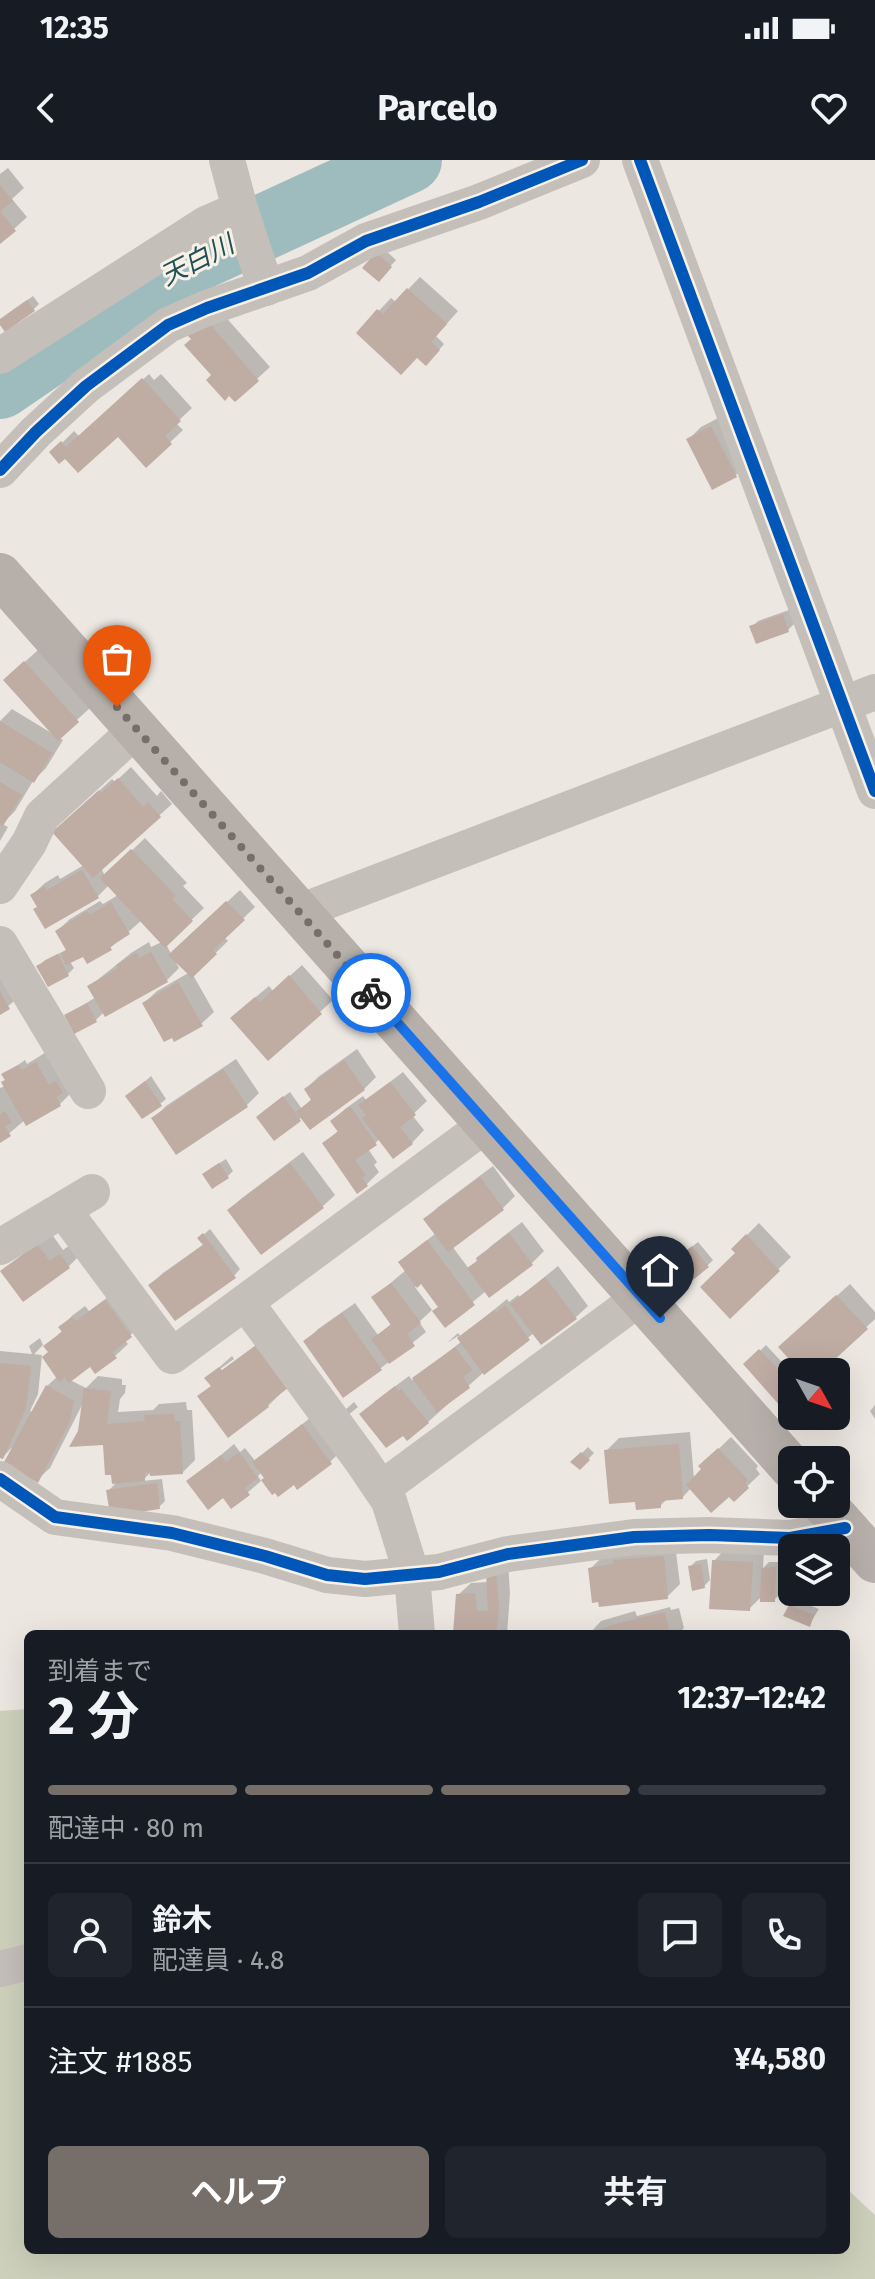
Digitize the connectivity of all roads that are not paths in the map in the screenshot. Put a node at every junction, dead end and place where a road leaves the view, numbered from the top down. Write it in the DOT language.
graph roads {
  1 [pos="227,160"];
  2 [pos="582,160"];
  3 [pos="640,160"];
  4 [pos="240,209"];
  5 [pos="266,288"];
  6 [pos="0,356"];
  7 [pos="0,470"];
  8 [pos="0,576"];
  9 [pos="859,698"];
  10 [pos="137,729"];
  11 [pos="875,791"];
  12 [pos="0,886"];
  13 [pos="299,912"];
  14 [pos="0,944"];
  15 [pos="88,1091"];
  16 [pos="487,1124"];
  17 [pos="0,1247"];
  18 [pos="641,1297"];
  19 [pos="246,1303"];
  20 [pos="778,1452"];
  21 [pos="0,1479"];
  22 [pos="381,1489"];
  23 [pos="830,1518"];
  24 [pos="836,1518"];
  25 [pos="875,1561"];
  26 [pos="412,1575"];
  27 [pos="417,1630"];
  28 [pos="24,1963"];
  29 [pos="0,1969"];
  1 -- 4 [label="street"];
  2 -- 5 [label="street"];
  3 -- 9 [label="street"];
  4 -- 5 [label="street"];
  4 -- 6 [label="street"];
  5 -- 7 [label="street"];
  8 -- 10 [label="main road"];
  9 -- 11 [label="street"];
  9 -- 13 [label="street"];
  10 -- 12 [label="street"];
  10 -- 13 [label="main road"];
  13 -- 16 [label="main road"];
  14 -- 15 [label="street"];
  16 -- 18 [label="main road"];
  16 -- 19 [label="street"];
  17 -- 19 [label="street"];
  18 -- 20 [label="main road"];
  18 -- 22 [label="street"];
  19 -- 22 [label="street"];
  21 -- 26 [label="street"];
  22 -- 26 [label="street"];
  23 -- 26 [label="street"];
  24 -- 25 [label="main road"];
  26 -- 27 [label="street"];
  28 -- 29 [label="street"];
}
